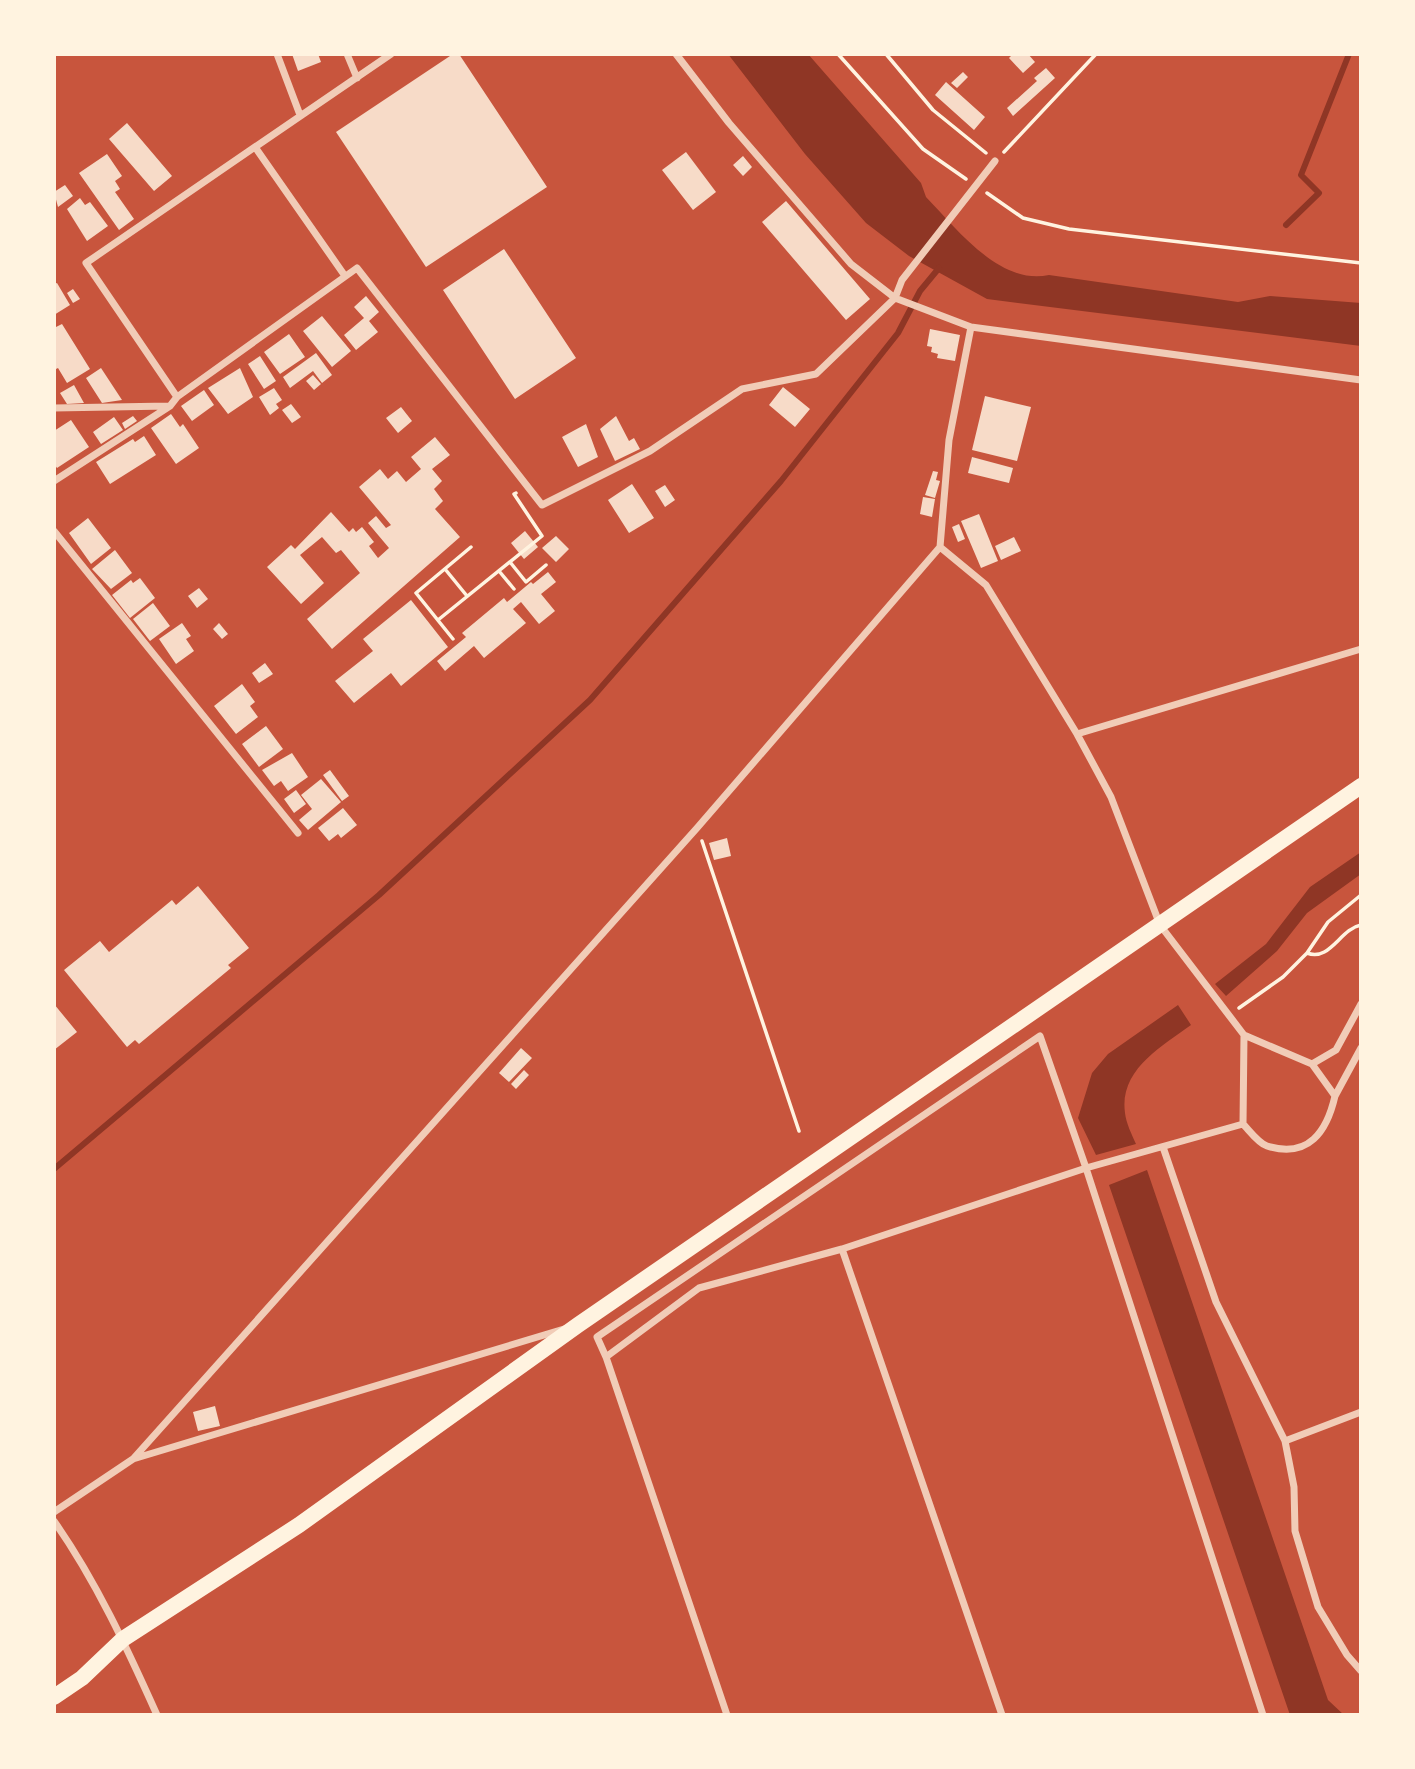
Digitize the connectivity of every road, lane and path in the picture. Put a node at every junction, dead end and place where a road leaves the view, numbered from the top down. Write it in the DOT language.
graph roads {
  1 [pos="278,54"];
  2 [pos="348,54"];
  3 [pos="391,54"];
  4 [pos="676,54"];
  5 [pos="838,54"];
  6 [pos="886,54"];
  7 [pos="1096,54"];
  8 [pos="356,78"];
  9 [pos="300,115"];
  10 [pos="255,147"];
  11 [pos="995,161"];
  12 [pos="974,185"];
  13 [pos="1361,263"];
  14 [pos="345,276"];
  15 [pos="898,299"];
  16 [pos="971,327"];
  17 [pos="1361,380"];
  18 [pos="177,397"];
  19 [pos="170,406"];
  20 [pos="54,408"];
  21 [pos="54,481"];
  22 [pos="527,486"];
  23 [pos="54,531"];
  24 [pos="471,547"];
  25 [pos="940,547"];
  26 [pos="510,562"];
  27 [pos="546,565"];
  28 [pos="445,569"];
  29 [pos="499,571"];
  30 [pos="514,589"];
  31 [pos="467,596"];
  32 [pos="438,620"];
  33 [pos="453,639"];
  34 [pos="1361,649"];
  35 [pos="1077,734"];
  36 [pos="1361,786"];
  37 [pos="697,828"];
  38 [pos="298,833"];
  39 [pos="1361,895"];
  40 [pos="1160,925"];
  41 [pos="1361,925"];
  42 [pos="1307,953"];
  43 [pos="1361,1004"];
  44 [pos="1228,1015"];
  45 [pos="1244,1035"];
  46 [pos="1361,1048"];
  47 [pos="1312,1064"];
  48 [pos="1335,1096"];
  49 [pos="1242,1124"];
  50 [pos="799,1131"];
  51 [pos="1163,1147"];
  52 [pos="1086,1168"];
  53 [pos="842,1249"];
  54 [pos="578,1325"];
  55 [pos="606,1357"];
  56 [pos="1361,1412"];
  57 [pos="1285,1441"];
  58 [pos="133,1459"];
  59 [pos="54,1513"];
  60 [pos="54,1521"];
  61 [pos="123,1639"];
  62 [pos="1361,1671"];
  63 [pos="54,1697"];
  64 [pos="157,1715"];
  65 [pos="727,1715"];
  66 [pos="1002,1715"];
  67 [pos="1264,1715"];
  1 -- 9 [label="street"];
  2 -- 8 [label="street"];
  3 -- 8 [label="street"];
  4 -- 15 [label="street"];
  5 -- 12 [label="path"];
  6 -- 11 [label="path"];
  7 -- 11 [label="path"];
  8 -- 9 [label="street"];
  9 -- 10 [label="street"];
  10 -- 14 [label="street"];
  10 -- 18 [label="street"];
  11 -- 12 [label="street"];
  12 -- 13 [label="path"];
  12 -- 15 [label="street"];
  14 -- 18 [label="street"];
  14 -- 22 [label="street"];
  15 -- 16 [label="street"];
  15 -- 22 [label="street"];
  16 -- 17 [label="street"];
  16 -- 25 [label="street"];
  18 -- 19 [label="street"];
  19 -- 20 [label="street"];
  19 -- 21 [label="street"];
  22 -- 26 [label="path"];
  23 -- 38 [label="street"];
  24 -- 28 [label="path"];
  25 -- 35 [label="street"];
  25 -- 37 [label="street"];
  26 -- 27 [label="path"];
  26 -- 29 [label="path"];
  28 -- 31 [label="path"];
  28 -- 32 [label="path"];
  29 -- 30 [label="path"];
  29 -- 31 [label="path"];
  31 -- 32 [label="path"];
  32 -- 33 [label="path"];
  34 -- 35 [label="street"];
  35 -- 40 [label="street"];
  36 -- 40 [label="main road"];
  37 -- 50 [label="path"];
  37 -- 58 [label="street"];
  39 -- 42 [label="path"];
  40 -- 44 [label="street"];
  40 -- 54 [label="main road"];
  41 -- 42 [label="path"];
  42 -- 44 [label="path"];
  43 -- 47 [label="street"];
  44 -- 45 [label="street"];
  45 -- 47 [label="street"];
  45 -- 49 [label="street"];
  46 -- 48 [label="street"];
  47 -- 48 [label="street"];
  48 -- 49 [label="street"];
  49 -- 51 [label="street"];
  51 -- 52 [label="street"];
  51 -- 57 [label="street"];
  52 -- 53 [label="street"];
  52 -- 55 [label="street"];
  52 -- 67 [label="street"];
  53 -- 55 [label="street"];
  53 -- 66 [label="street"];
  54 -- 58 [label="street"];
  54 -- 61 [label="main road"];
  55 -- 65 [label="street"];
  56 -- 57 [label="street"];
  57 -- 62 [label="street"];
  58 -- 59 [label="street"];
  60 -- 61 [label="street"];
  61 -- 63 [label="main road"];
  61 -- 64 [label="street"];
}
